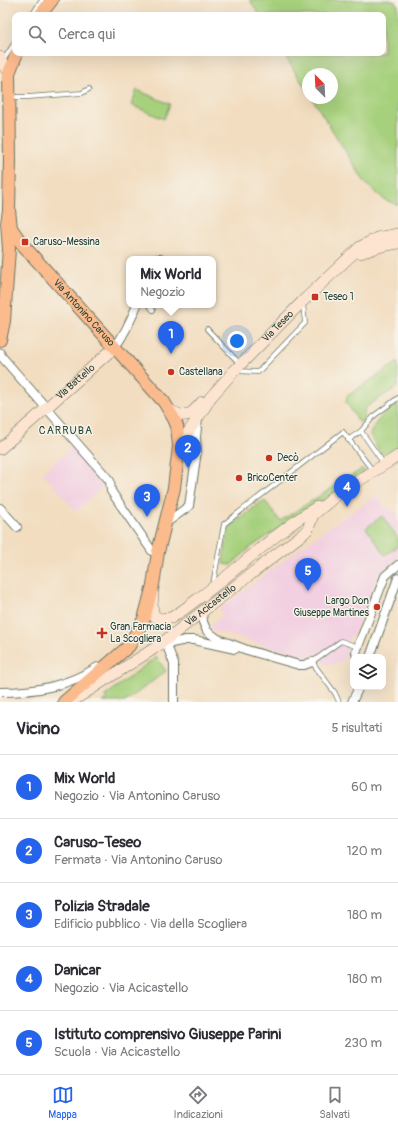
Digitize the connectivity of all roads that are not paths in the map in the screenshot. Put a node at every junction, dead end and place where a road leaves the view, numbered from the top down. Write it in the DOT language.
graph roads {
  1 [pos="42,0"];
  2 [pos="52,0"];
  3 [pos="34,12"];
  4 [pos="42,12"];
  5 [pos="12,48"];
  6 [pos="15,56"];
  7 [pos="4,64"];
  8 [pos="89,89"];
  9 [pos="10,97"];
  10 [pos="9,210"];
  11 [pos="398,234"];
  12 [pos="398,243"];
  13 [pos="22,244"];
  14 [pos="9,250"];
  15 [pos="348,258"];
  16 [pos="303,301"];
  17 [pos="136,308"];
  18 [pos="207,329"];
  19 [pos="0,340"];
  20 [pos="115,347"];
  21 [pos="1,355"];
  22 [pos="237,367"];
  23 [pos="210,398"];
  24 [pos="398,398"];
  25 [pos="46,408"];
  26 [pos="170,410"];
  27 [pos="199,417"];
  28 [pos="361,431"];
  29 [pos="348,440"];
  30 [pos="179,446"];
  31 [pos="0,449"];
  32 [pos="398,456"];
  33 [pos="384,465"];
  34 [pos="373,472"];
  35 [pos="338,494"];
  36 [pos="0,508"];
  37 [pos="166,524"];
  38 [pos="17,527"];
  39 [pos="308,529"];
  40 [pos="270,542"];
  41 [pos="158,552"];
  42 [pos="398,565"];
  43 [pos="398,578"];
  44 [pos="153,584"];
  45 [pos="212,589"];
  46 [pos="202,613"];
  47 [pos="162,645"];
  48 [pos="358,647"];
  49 [pos="247,650"];
  50 [pos="121,653"];
  51 [pos="356,654"];
  52 [pos="371,654"];
  53 [pos="312,662"];
  54 [pos="59,685"];
  55 [pos="358,690"];
  56 [pos="0,692"];
  57 [pos="67,701"];
  58 [pos="174,702"];
  59 [pos="339,702"];
  60 [pos="352,702"];
  1 -- 3 [label="lane"];
  2 -- 4 [label="main road"];
  5 -- 7 [label="lane"];
  6 -- 7 [label="main road"];
  7 -- 9 [label="main road"];
  8 -- 9 [label="lane"];
  9 -- 10 [label="main road"];
  10 -- 13 [label="main road, Via Antonino Caruso"];
  10 -- 14 [label="main road"];
  11 -- 15 [label="main road"];
  12 -- 15 [label="main road"];
  13 -- 14 [label="main road"];
  13 -- 20 [label="main road, Via Antonino Caruso"];
  14 -- 19 [label="main road"];
  15 -- 16 [label="main road, Via Teseo"];
  16 -- 22 [label="main road, Via Teseo"];
  16 -- 22 [label="lane"];
  17 -- 20 [label="street, Via Battello"];
  18 -- 22 [label="lane"];
  20 -- 25 [label="main road, Via Battello"];
  20 -- 26 [label="main road, Via Antonino Caruso"];
  21 -- 25 [label="street"];
  22 -- 23 [label="main road, Via Teseo"];
  23 -- 26 [label="main road"];
  23 -- 27 [label="main road"];
  24 -- 28 [label="lane"];
  25 -- 31 [label="main road, Via Battello"];
  25 -- 41 [label="street"];
  26 -- 30 [label="main road, Via Antonino Caruso"];
  27 -- 30 [label="main road"];
  27 -- 37 [label="street"];
  28 -- 29 [label="lane"];
  28 -- 33 [label="lane"];
  29 -- 34 [label="lane"];
  29 -- 45 [label="lane"];
  30 -- 37 [label="main road"];
  32 -- 33 [label="main road, Via Acicastello"];
  33 -- 34 [label="main road, Via Acicastello"];
  34 -- 35 [label="main road, Via Acicastello"];
  35 -- 39 [label="main road, Via Acicastello"];
  35 -- 40 [label="main road, Via Acicastello"];
  36 -- 38 [label="street"];
  37 -- 41 [label="main road"];
  39 -- 40 [label="main road"];
  39 -- 46 [label="main road, Via Acicastello"];
  40 -- 45 [label="main road, Via Acicastello"];
  41 -- 44 [label="main road"];
  42 -- 48 [label="street"];
  43 -- 52 [label="street"];
  44 -- 45 [label="main road, Via Acicastello"];
  44 -- 50 [label="main road"];
  46 -- 47 [label="main road, Via Acicastello"];
  46 -- 49 [label="street"];
  47 -- 49 [label="street"];
  47 -- 57 [label="main road, Via Acicastello"];
  47 -- 58 [label="street"];
  48 -- 51 [label="street"];
  48 -- 53 [label="lane"];
  49 -- 53 [label="street"];
  50 -- 54 [label="street"];
  50 -- 57 [label="main road"];
  53 -- 59 [label="lane"];
  54 -- 56 [label="street"];
  54 -- 57 [label="street"];
  55 -- 60 [label="street"];
}
